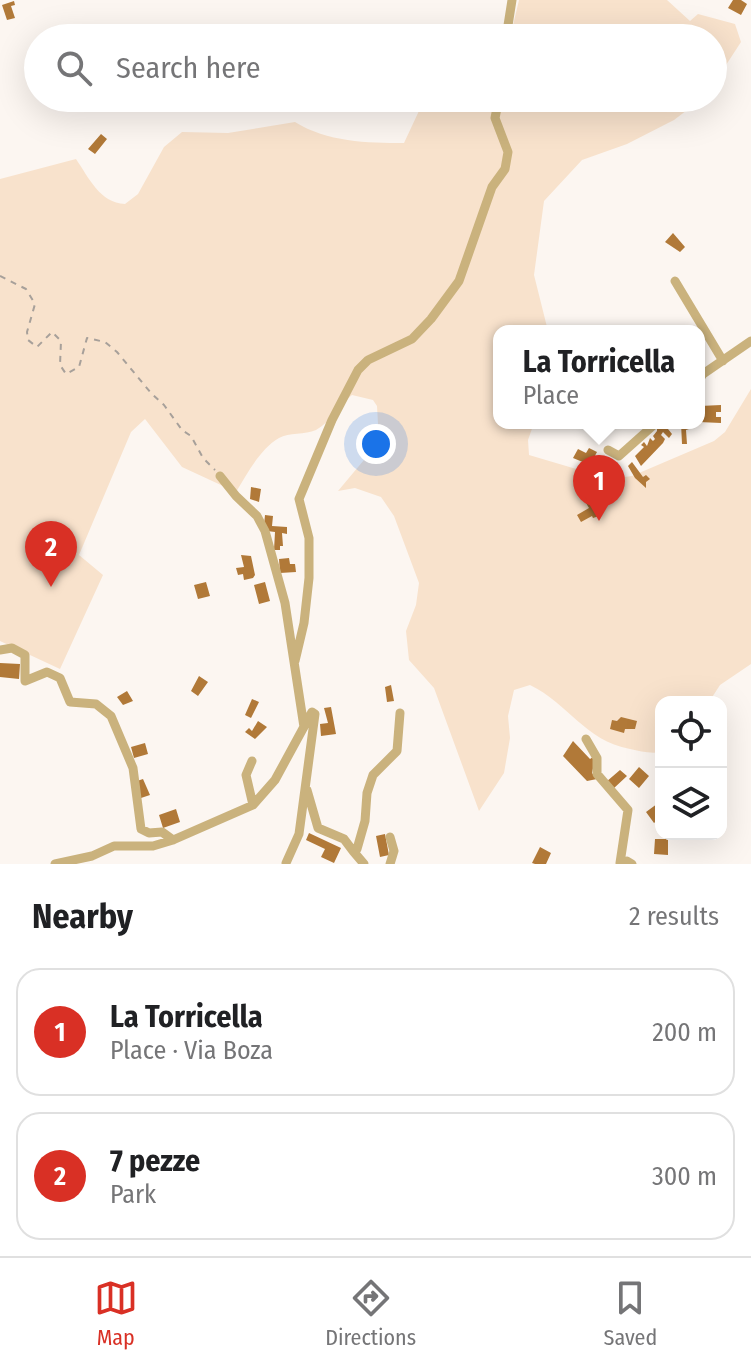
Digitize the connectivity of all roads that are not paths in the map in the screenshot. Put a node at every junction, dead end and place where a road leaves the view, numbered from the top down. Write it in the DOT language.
graph roads {
  1 [pos="512,0"];
  2 [pos="508,24"];
  3 [pos="496,112"];
  4 [pos="675,281"];
  5 [pos="701,325"];
  6 [pos="705,331"];
  7 [pos="751,341"];
  8 [pos="723,361"];
  9 [pos="705,375"];
  10 [pos="649,429"];
  11 [pos="608,450"];
  12 [pos="220,476"];
  13 [pos="0,650"];
  14 [pos="295,661"];
  15 [pos="400,713"];
  16 [pos="304,727"];
  17 [pos="586,739"];
  18 [pos="252,761"];
  19 [pos="306,788"];
  20 [pos="253,805"];
  21 [pos="390,837"];
  22 [pos="173,840"];
  23 [pos="353,851"];
  24 [pos="286,863"];
  25 [pos="55,864"];
  26 [pos="364,864"];
  27 [pos="390,864"];
  28 [pos="620,864"];
  29 [pos="632,864"];
  1 -- 2 [label="street"];
  3 -- 14 [label="street"];
  4 -- 5 [label="street"];
  6 -- 8 [label="street"];
  7 -- 8 [label="street"];
  8 -- 9 [label="street"];
  10 -- 11 [label="street"];
  12 -- 14 [label="street"];
  13 -- 22 [label="street"];
  14 -- 16 [label="street"];
  15 -- 23 [label="street"];
  16 -- 19 [label="street"];
  16 -- 20 [label="street"];
  17 -- 28 [label="street"];
  18 -- 20 [label="street"];
  19 -- 23 [label="street"];
  19 -- 24 [label="street"];
  20 -- 22 [label="street"];
  21 -- 27 [label="street"];
  22 -- 25 [label="street"];
  23 -- 26 [label="street"];
  28 -- 29 [label="street"];
}
